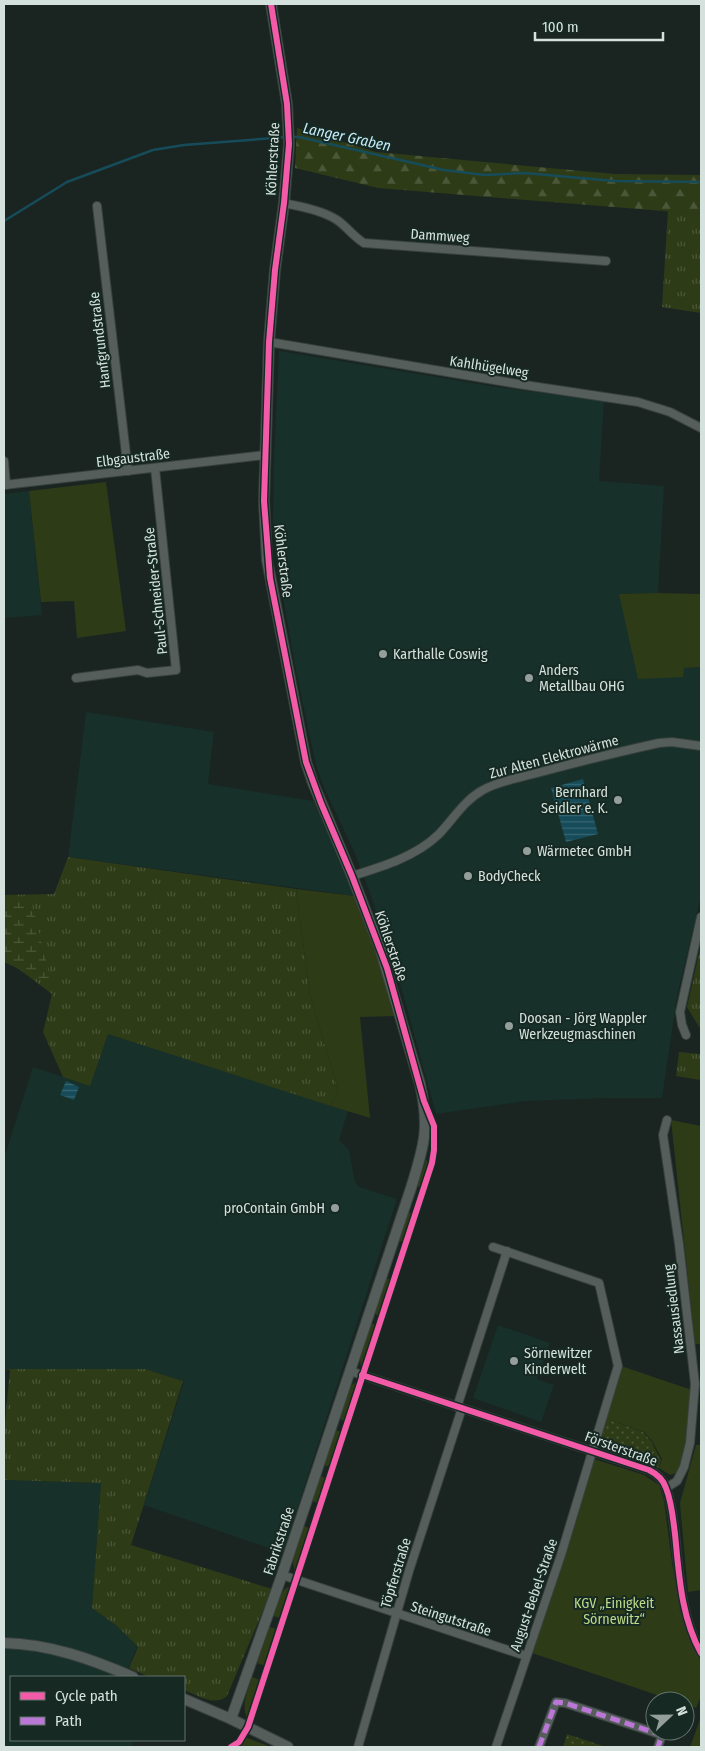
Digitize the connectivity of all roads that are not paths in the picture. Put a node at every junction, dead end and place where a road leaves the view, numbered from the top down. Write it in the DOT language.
graph roads {
  1 [pos="271,4"];
  2 [pos="284,203"];
  3 [pos="97,206"];
  4 [pos="606,261"];
  5 [pos="269,342"];
  6 [pos="701,428"];
  7 [pos="265,455"];
  8 [pos="4,462"];
  9 [pos="155,468"];
  10 [pos="128,471"];
  11 [pos="5,485"];
  12 [pos="76,678"];
  13 [pos="701,746"];
  14 [pos="352,876"];
  15 [pos="701,917"];
  16 [pos="686,1036"];
  17 [pos="667,1120"];
  18 [pos="493,1247"];
  19 [pos="507,1251"];
  20 [pos="350,1371"];
  21 [pos="460,1408"];
  22 [pos="593,1451"];
  23 [pos="666,1488"];
  24 [pos="282,1576"];
  25 [pos="396,1614"];
  26 [pos="4,1643"];
  27 [pos="701,1653"];
  28 [pos="526,1656"];
  29 [pos="130,1676"];
  30 [pos="185,1699"];
  31 [pos="231,1719"];
  32 [pos="288,1747"];
  33 [pos="358,1747"];
  34 [pos="496,1747"];
  35 [pos="539,1747"];
  36 [pos="658,1747"];
  1 -- 2 [label="street, Köhlerstraße"];
  2 -- 4 [label="street, Dammweg"];
  2 -- 5 [label="street, Köhlerstraße"];
  3 -- 10 [label="street, Hanfgrundstraße"];
  5 -- 6 [label="street, Kahlhügelweg"];
  5 -- 7 [label="street, Köhlerstraße"];
  7 -- 9 [label="street, Elbgaustraße"];
  7 -- 14 [label="street, Köhlerstraße"];
  8 -- 11 [label="street"];
  9 -- 10 [label="street, Elbgaustraße"];
  9 -- 12 [label="street, Paul-Schneider-Straße"];
  10 -- 11 [label="street, Elbgaustraße"];
  13 -- 14 [label="street, Zur Alten Elektrowärme"];
  14 -- 20 [label="street, Köhlerstraße"];
  15 -- 16 [label="street"];
  17 -- 23 [label="street, Nassausiedlung"];
  18 -- 19 [label="street, Försterstraße"];
  19 -- 21 [label="street"];
  19 -- 22 [label="street, Försterstraße"];
  20 -- 21 [label="street, Försterstraße"];
  20 -- 24 [label="street, Fabrikstraße"];
  21 -- 22 [label="street, Försterstraße"];
  21 -- 25 [label="street, Töpferstraße"];
  22 -- 23 [label="street, Försterstraße"];
  22 -- 28 [label="street, August-Bebel-Straße"];
  23 -- 27 [label="street, Försterstraße"];
  24 -- 25 [label="street, Steingutstraße"];
  24 -- 31 [label="street, Fabrikstraße"];
  25 -- 28 [label="street, Steingutstraße"];
  25 -- 33 [label="street, Töpferstraße"];
  26 -- 29 [label="street"];
  28 -- 34 [label="street, August-Bebel-Straße"];
  30 -- 31 [label="street"];
  31 -- 32 [label="street"];
  35 -- 36 [label="street"];
}
